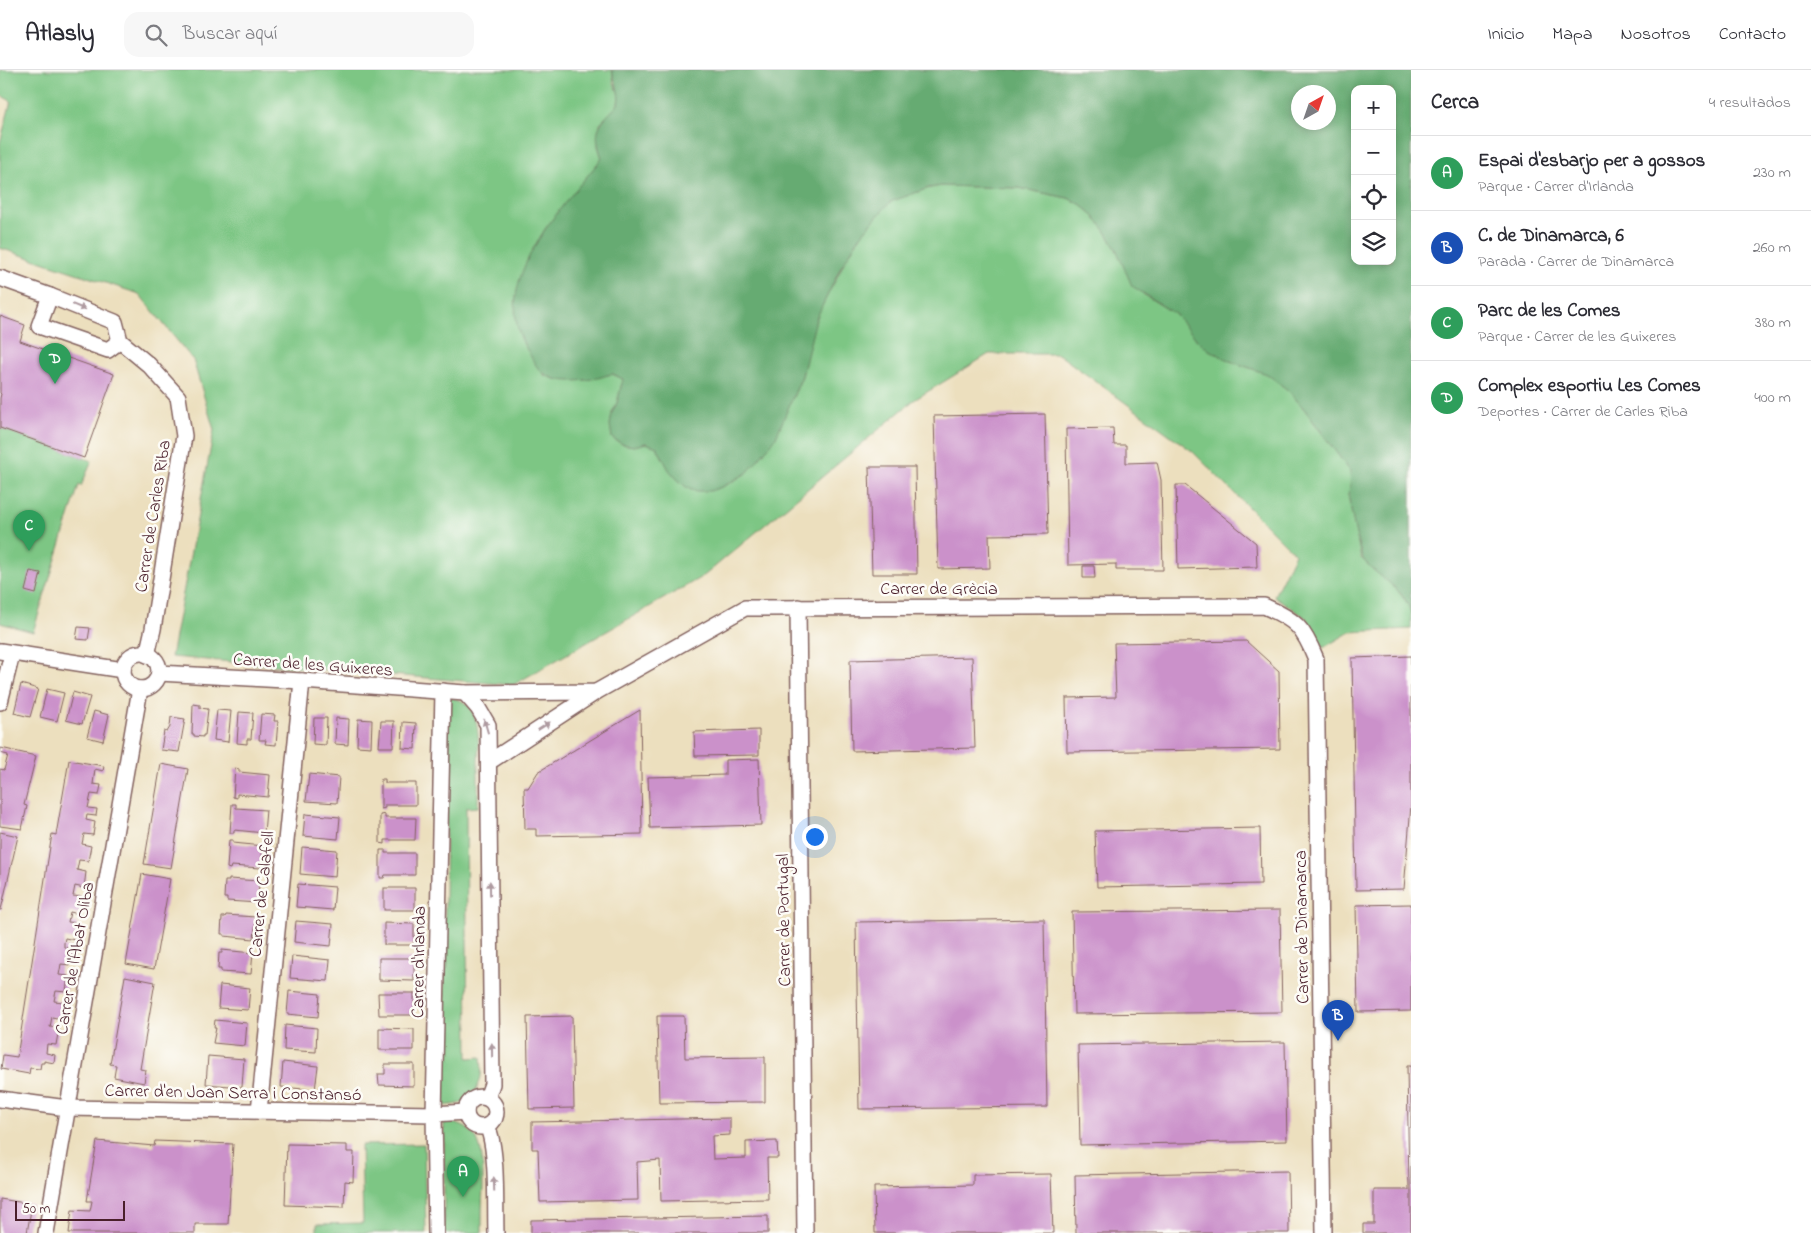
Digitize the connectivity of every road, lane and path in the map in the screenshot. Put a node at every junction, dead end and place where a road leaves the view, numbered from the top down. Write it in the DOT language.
graph roads {
  1 [pos="0,278"];
  2 [pos="50,296"];
  3 [pos="120,341"];
  4 [pos="798,607"];
  5 [pos="1298,626"];
  6 [pos="6,653"];
  7 [pos="147,655"];
  8 [pos="123,670"];
  9 [pos="159,673"];
  10 [pos="302,681"];
  11 [pos="140,689"];
  12 [pos="443,691"];
  13 [pos="596,692"];
  14 [pos="465,693"];
  15 [pos="0,702"];
  16 [pos="489,762"];
  17 [pos="487,1098"];
  18 [pos="0,1099"];
  19 [pos="67,1108"];
  20 [pos="259,1111"];
  21 [pos="466,1112"];
  22 [pos="434,1114"];
  23 [pos="487,1126"];
  24 [pos="46,1233"];
  25 [pos="436,1233"];
  26 [pos="496,1233"];
  27 [pos="805,1233"];
  28 [pos="1324,1233"];
  1 -- 2 [label="street, Carrer de Carles Riba"];
  2 -- 3 [label="street, Carrer de Carles Riba, one-way"];
  2 -- 3 [label="street"];
  3 -- 7 [label="street, Carrer de Carles Riba"];
  4 -- 5 [label="street, Carrer de Grècia"];
  4 -- 13 [label="street, Carrer de Grècia"];
  4 -- 27 [label="street, Carrer de Portugal"];
  5 -- 28 [label="street, Carrer de Dinamarca"];
  6 -- 8 [label="street"];
  6 -- 15 [label="street"];
  7 -- 8 [label="street"];
  7 -- 9 [label="street"];
  8 -- 11 [label="street"];
  9 -- 10 [label="street, Carrer de les Guixeres"];
  9 -- 11 [label="street"];
  10 -- 12 [label="street, Carrer de les Guixeres"];
  10 -- 20 [label="street, Carrer de Calafell"];
  11 -- 19 [label="street, Carrer de l'Abat Oliba"];
  12 -- 14 [label="street, Carrer de les Guixeres"];
  12 -- 22 [label="street, Carrer d'Irlanda"];
  13 -- 14 [label="street, Carrer de Grècia"];
  16 -- 13 [label="street, Carrer de Grècia, one-way"];
  16 -- 14 [label="street, one-way"];
  17 -- 16 [label="street, one-way"];
  17 -- 21 [label="street"];
  17 -- 23 [label="street"];
  18 -- 19 [label="street, Carrer d'en Joan Serra i Constansó"];
  19 -- 20 [label="street, Carrer d'en Joan Serra i Constansó"];
  19 -- 24 [label="street, Carrer de l'Abat Oliba"];
  20 -- 22 [label="street, Carrer d'en Joan Serra i Constansó"];
  21 -- 22 [label="street, Carrer d'en Joan Serra i Constansó"];
  21 -- 23 [label="street"];
  22 -- 25 [label="street, Carrer d'Irlanda"];
  26 -- 23 [label="street, one-way"];
}
